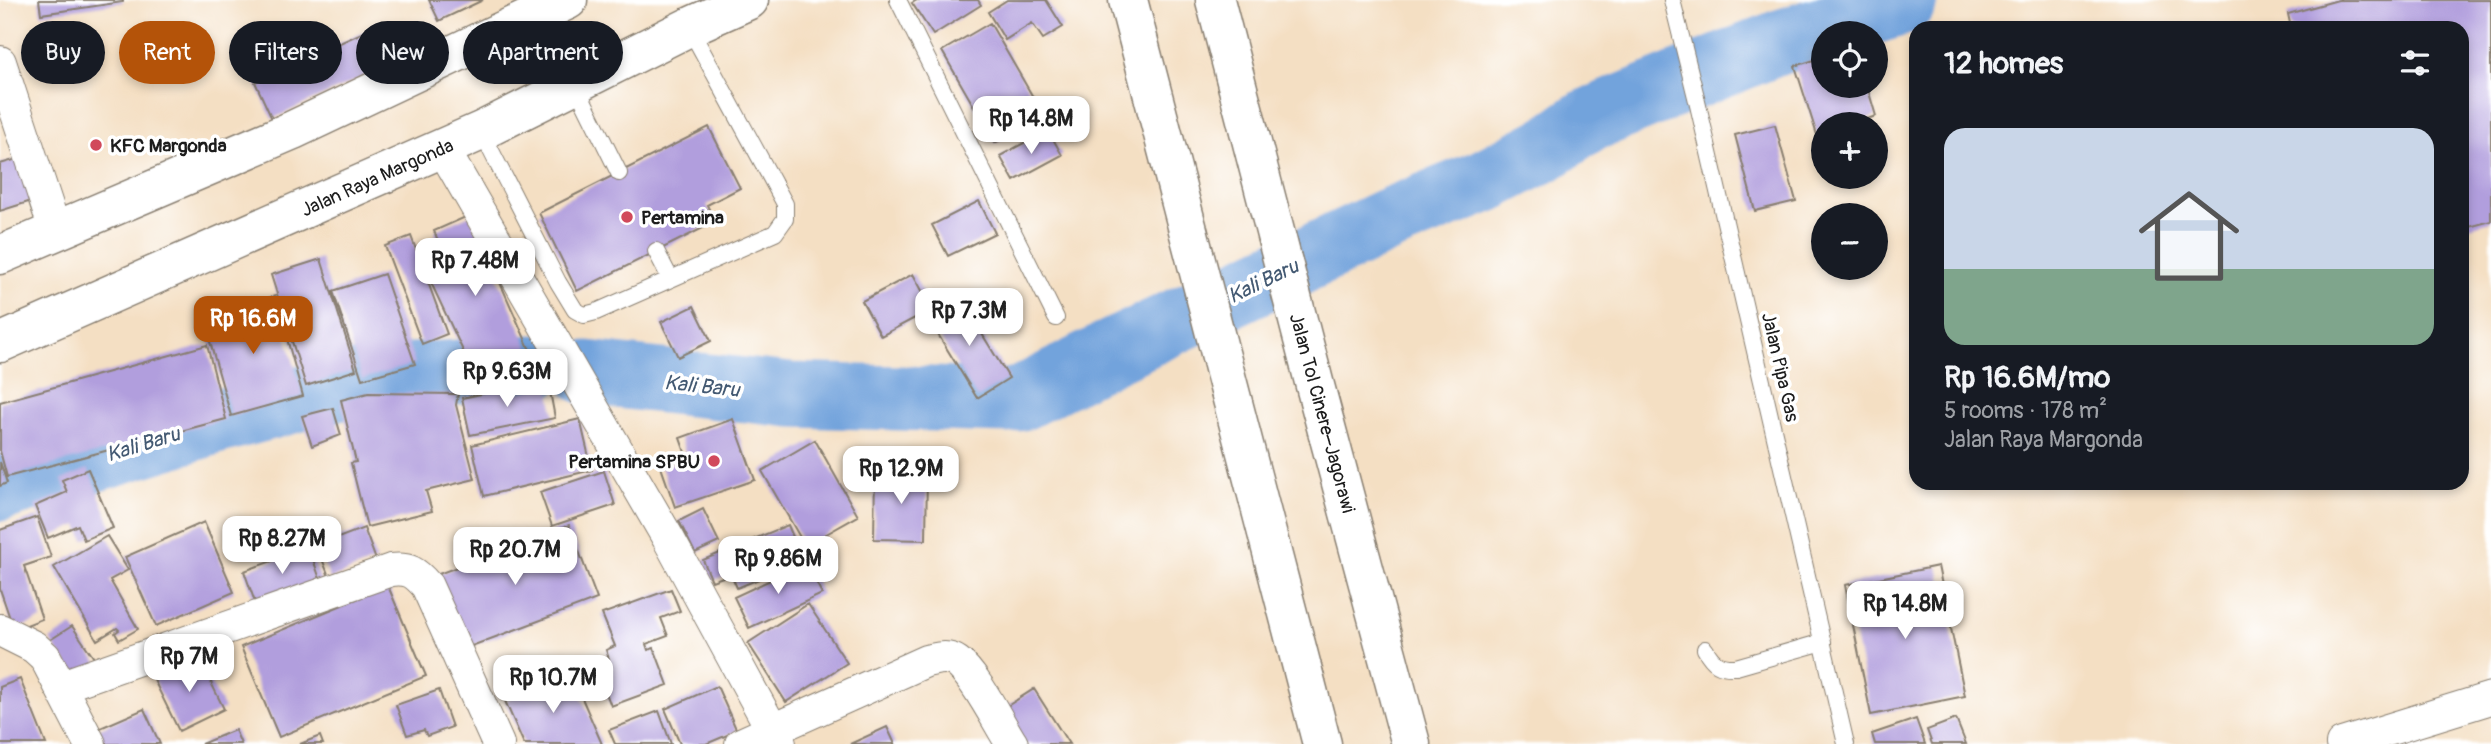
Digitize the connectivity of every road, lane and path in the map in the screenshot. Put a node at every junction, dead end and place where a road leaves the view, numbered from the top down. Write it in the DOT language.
graph roads {
  1 [pos="568,0"];
  2 [pos="749,0"];
  3 [pos="898,0"];
  4 [pos="1128,0"];
  5 [pos="1215,0"];
  6 [pos="1672,0"];
  7 [pos="689,27"];
  8 [pos="623,60"];
  9 [pos="0,62"];
  10 [pos="575,84"];
  11 [pos="481,131"];
  12 [pos="443,149"];
  13 [pos="619,173"];
  14 [pos="55,230"];
  15 [pos="656,251"];
  16 [pos="0,255"];
  17 [pos="670,278"];
  18 [pos="1056,318"];
  19 [pos="0,343"];
  20 [pos="0,630"];
  21 [pos="1823,642"];
  22 [pos="1705,649"];
  23 [pos="62,686"];
  24 [pos="2491,698"];
  25 [pos="776,738"];
  26 [pos="90,744"];
  27 [pos="498,744"];
  28 [pos="741,744"];
  29 [pos="1012,744"];
  30 [pos="1322,744"];
  31 [pos="1411,744"];
  32 [pos="1846,744"];
  33 [pos="2342,744"];
  1 -- 14 [label="main road"];
  2 -- 7 [label="main road, Jalan Raya Margonda"];
  3 -- 18 [label="lane"];
  4 -- 30 [label="main road"];
  5 -- 31 [label="main road, Jalan Tol Cinere–Jagorawi"];
  6 -- 21 [label="lane, Jalan Pipa Gas"];
  7 -- 8 [label="main road, Jalan Raya Margonda"];
  7 -- 17 [label="lane"];
  9 -- 14 [label="street"];
  10 -- 11 [label="main road, Jalan Raya Margonda"];
  10 -- 13 [label="lane"];
  11 -- 12 [label="main road, Jalan Raya Margonda"];
  11 -- 17 [label="lane"];
  12 -- 19 [label="main road, Jalan Raya Margonda"];
  12 -- 25 [label="street"];
  14 -- 16 [label="main road"];
  15 -- 17 [label="lane"];
  20 -- 23 [label="street"];
  21 -- 22 [label="lane"];
  21 -- 32 [label="lane, Jalan Pipa Gas"];
  23 -- 26 [label="street"];
  23 -- 27 [label="street"];
  24 -- 33 [label="street"];
  25 -- 28 [label="street"];
  25 -- 29 [label="street"];
}
